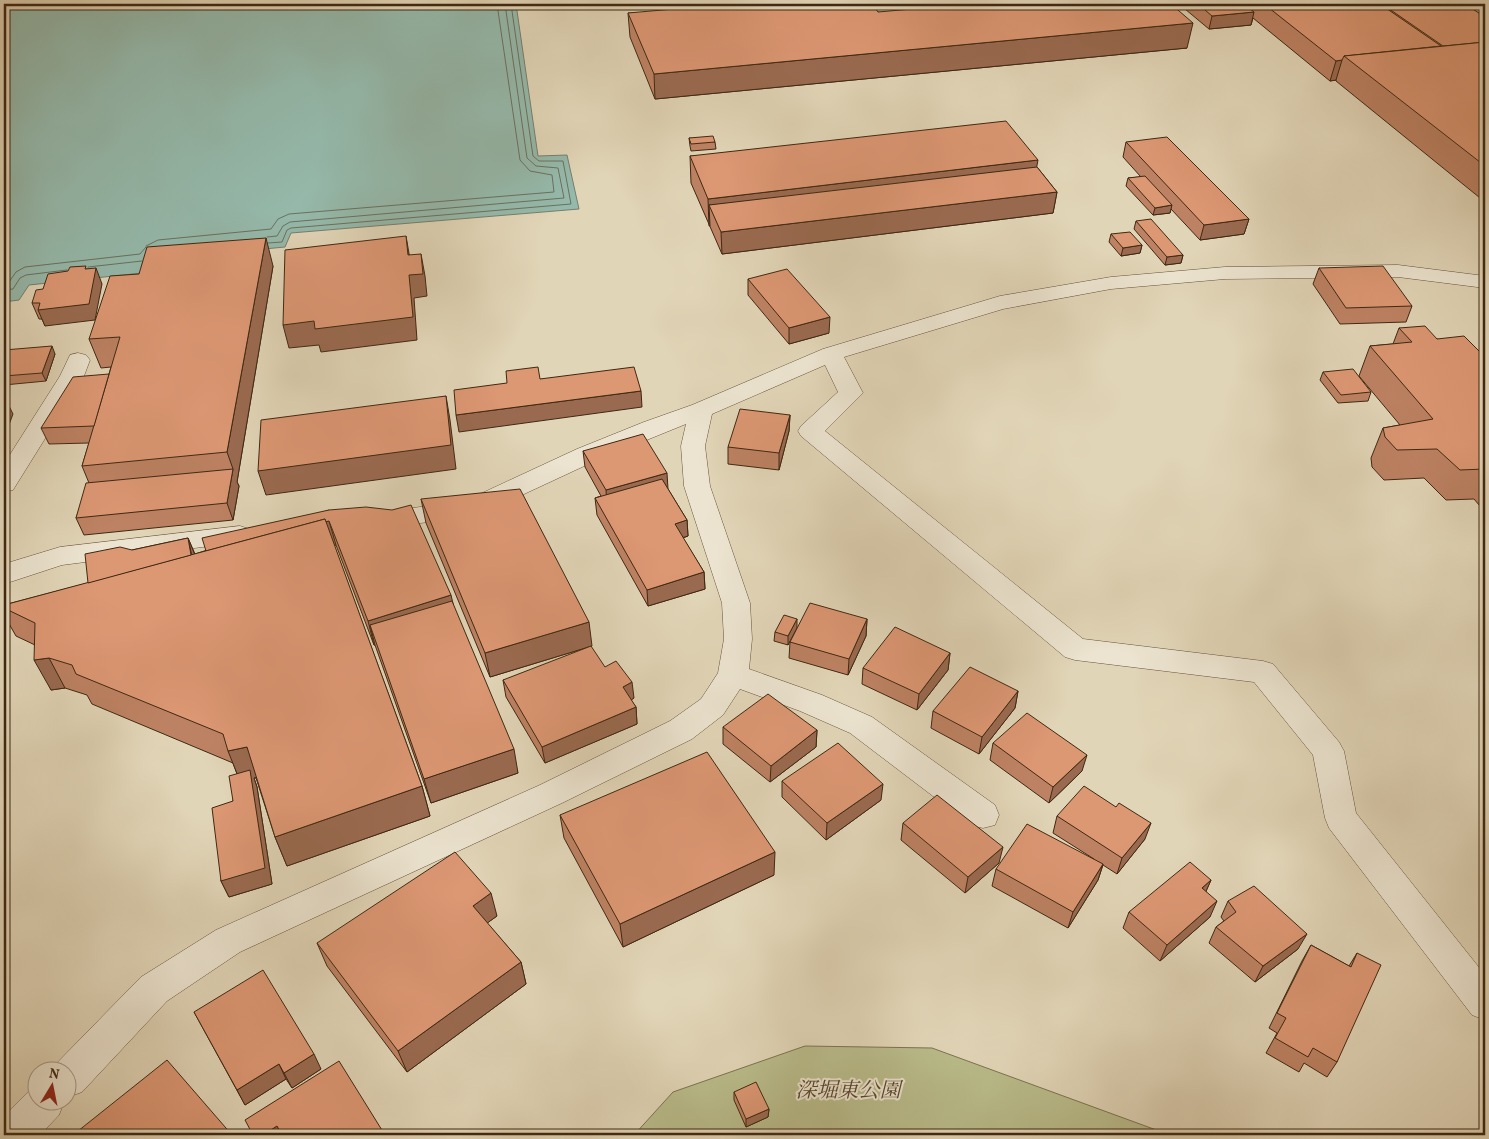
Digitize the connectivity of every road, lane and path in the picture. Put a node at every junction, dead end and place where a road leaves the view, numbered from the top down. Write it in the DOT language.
graph roads {
  1 [pos="1485,282"];
  2 [pos="831,354"];
  3 [pos="78,360"];
  4 [pos="702,410"];
  5 [pos="4,484"];
  6 [pos="353,522"];
  7 [pos="265,533"];
  8 [pos="4,574"];
  9 [pos="734,675"];
  10 [pos="983,815"];
  11 [pos="1485,1003"];
  12 [pos="78,1069"];
  13 [pos="36,1112"];
  14 [pos="13,1135"];
  1 -- 2 [label="street"];
  2 -- 4 [label="street"];
  2 -- 11 [label="street"];
  3 -- 5 [label="street"];
  4 -- 6 [label="street"];
  4 -- 9 [label="street"];
  7 -- 8 [label="street"];
  9 -- 10 [label="street"];
  9 -- 12 [label="street"];
  13 -- 14 [label="street"];
}
